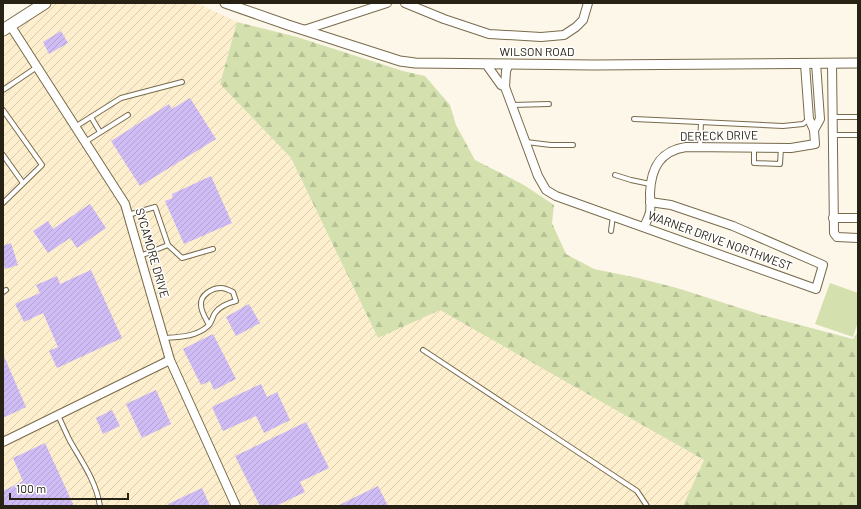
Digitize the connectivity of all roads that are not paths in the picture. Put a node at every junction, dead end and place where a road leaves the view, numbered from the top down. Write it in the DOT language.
graph roads {
  1 [pos="45,3"];
  2 [pos="225,3"];
  3 [pos="387,3"];
  4 [pos="405,3"];
  5 [pos="588,3"];
  6 [pos="6,28"];
  7 [pos="304,30"];
  8 [pos="816,63"];
  9 [pos="832,63"];
  10 [pos="858,63"];
  11 [pos="486,64"];
  12 [pos="509,64"];
  13 [pos="805,64"];
  14 [pos="37,67"];
  15 [pos="182,82"];
  16 [pos="505,87"];
  17 [pos="3,90"];
  18 [pos="549,104"];
  19 [pos="512,105"];
  20 [pos="3,110"];
  21 [pos="128,115"];
  22 [pos="7,116"];
  23 [pos="91,117"];
  24 [pos="832,117"];
  25 [pos="858,117"];
  26 [pos="634,118"];
  27 [pos="809,119"];
  28 [pos="3,120"];
  29 [pos="701,122"];
  30 [pos="75,128"];
  31 [pos="814,130"];
  32 [pos="100,132"];
  33 [pos="833,135"];
  34 [pos="858,135"];
  35 [pos="85,142"];
  36 [pos="525,142"];
  37 [pos="573,145"];
  38 [pos="700,147"];
  39 [pos="754,148"];
  40 [pos="781,148"];
  41 [pos="3,155"];
  42 [pos="615,175"];
  43 [pos="22,183"];
  44 [pos="651,184"];
  45 [pos="650,202"];
  46 [pos="3,204"];
  47 [pos="128,215"];
  48 [pos="613,216"];
  49 [pos="833,218"];
  50 [pos="858,218"];
  51 [pos="644,227"];
  52 [pos="611,231"];
  53 [pos="858,238"];
  54 [pos="168,245"];
  55 [pos="212,249"];
  56 [pos="140,256"];
  57 [pos="209,325"];
  58 [pos="164,338"];
  59 [pos="423,350"];
  60 [pos="170,360"];
  61 [pos="58,415"];
  62 [pos="3,442"];
  63 [pos="100,506"];
  64 [pos="236,506"];
  65 [pos="646,506"];
  1 -- 6 [label="main road"];
  2 -- 7 [label="street, WILSON ROAD"];
  3 -- 7 [label="street"];
  4 -- 5 [label="street"];
  6 -- 14 [label="street, SYCAMORE DRIVE"];
  7 -- 11 [label="street, WILSON ROAD"];
  8 -- 9 [label="street, WILSON ROAD"];
  8 -- 13 [label="street, WILSON ROAD"];
  8 -- 31 [label="street, DERECK DRIVE"];
  9 -- 10 [label="street, WILSON ROAD"];
  9 -- 24 [label="street"];
  11 -- 12 [label="street, WILSON ROAD"];
  11 -- 16 [label="street"];
  12 -- 13 [label="street, WILSON ROAD"];
  12 -- 16 [label="street, WARNER DRIVE NORTHWEST"];
  13 -- 27 [label="street"];
  14 -- 17 [label="lane"];
  14 -- 30 [label="street, SYCAMORE DRIVE"];
  15 -- 23 [label="lane"];
  16 -- 19 [label="street, WARNER DRIVE NORTHWEST"];
  18 -- 19 [label="lane"];
  19 -- 36 [label="street, WARNER DRIVE NORTHWEST"];
  20 -- 22 [label="lane"];
  21 -- 32 [label="lane"];
  22 -- 28 [label="lane"];
  22 -- 43 [label="lane"];
  23 -- 30 [label="lane"];
  23 -- 32 [label="lane"];
  24 -- 25 [label="lane"];
  24 -- 33 [label="street"];
  26 -- 29 [label="lane"];
  27 -- 29 [label="lane"];
  27 -- 31 [label="street"];
  29 -- 38 [label="lane"];
  30 -- 35 [label="street, SYCAMORE DRIVE"];
  31 -- 40 [label="street, DERECK DRIVE"];
  32 -- 35 [label="lane"];
  33 -- 34 [label="lane"];
  33 -- 49 [label="street"];
  35 -- 47 [label="street, SYCAMORE DRIVE"];
  36 -- 37 [label="lane"];
  36 -- 48 [label="street, WARNER DRIVE NORTHWEST"];
  38 -- 39 [label="street, DERECK DRIVE"];
  38 -- 44 [label="street, DERECK DRIVE"];
  39 -- 40 [label="street, DERECK DRIVE"];
  39 -- 40 [label="lane"];
  41 -- 43 [label="lane"];
  42 -- 44 [label="lane"];
  43 -- 46 [label="lane"];
  44 -- 45 [label="street, DERECK DRIVE"];
  45 -- 51 [label="street, DERECK DRIVE"];
  45 -- 51 [label="street, WARNER DRIVE NORTHWEST"];
  47 -- 54 [label="lane"];
  47 -- 56 [label="street, SYCAMORE DRIVE"];
  48 -- 51 [label="street, WARNER DRIVE NORTHWEST"];
  48 -- 52 [label="lane"];
  49 -- 50 [label="street"];
  49 -- 53 [label="street"];
  54 -- 55 [label="lane"];
  54 -- 56 [label="lane"];
  56 -- 58 [label="street, SYCAMORE DRIVE"];
  57 -- 57 [label="lane"];
  57 -- 58 [label="lane"];
  58 -- 60 [label="street, SYCAMORE DRIVE"];
  59 -- 65 [label="lane"];
  60 -- 61 [label="street"];
  60 -- 64 [label="street, SYCAMORE DRIVE"];
  61 -- 62 [label="street"];
  61 -- 63 [label="lane"];
}
